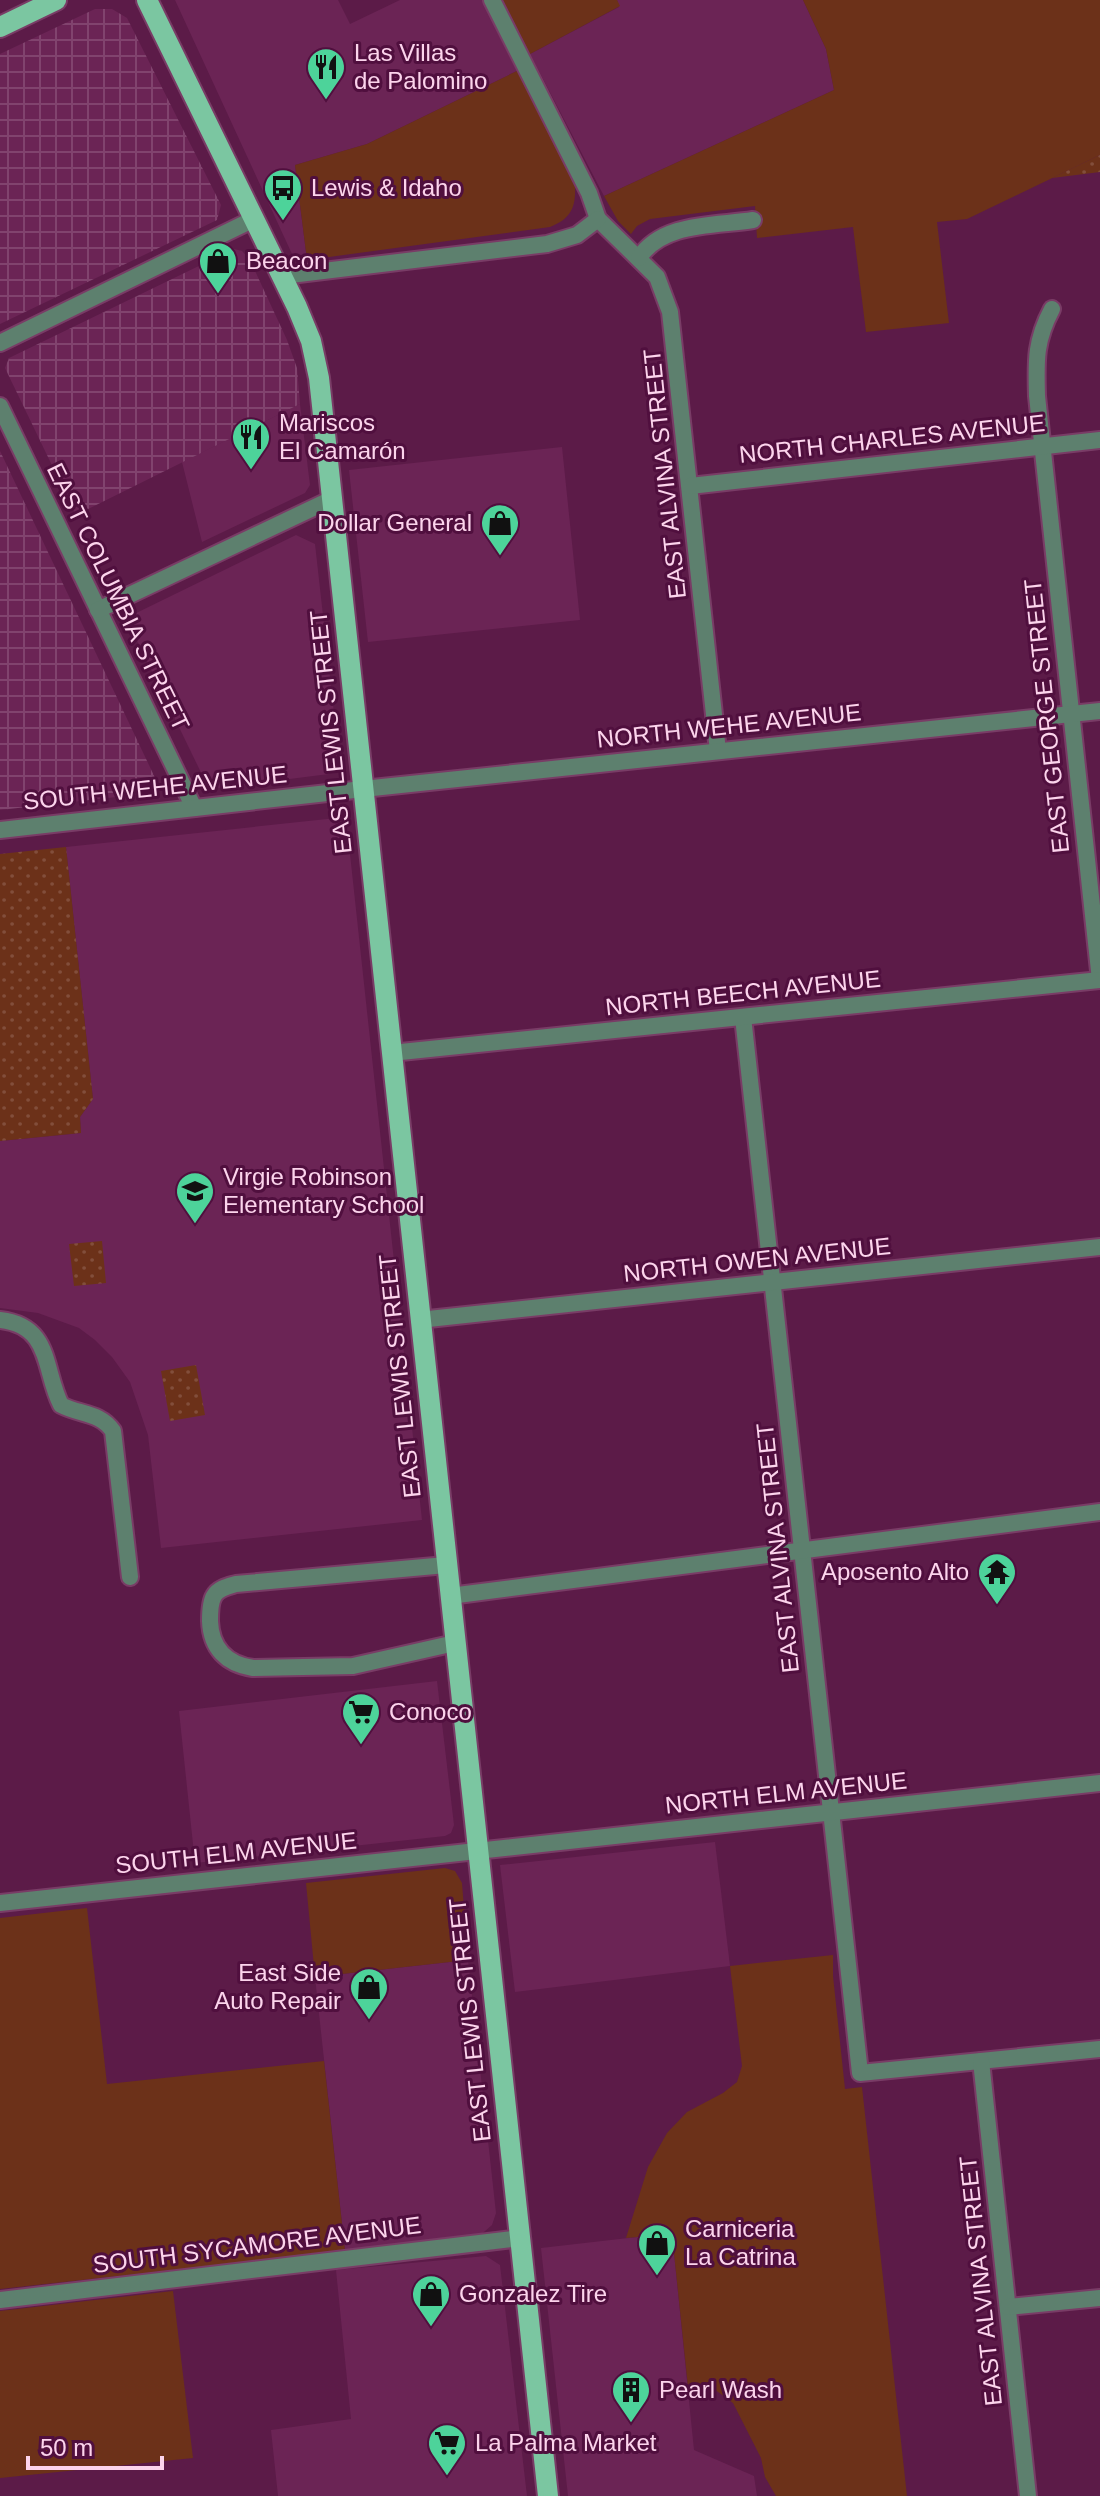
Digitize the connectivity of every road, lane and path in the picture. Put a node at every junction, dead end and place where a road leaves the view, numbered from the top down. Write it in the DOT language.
graph roads {
  1 [pos="56,0"];
  2 [pos="147,0"];
  3 [pos="492,0"];
  4 [pos="0,27"];
  5 [pos="254,219"];
  6 [pos="598,219"];
  7 [pos="753,220"];
  8 [pos="639,258"];
  9 [pos="282,276"];
  10 [pos="1052,309"];
  11 [pos="0,343"];
  12 [pos="0,406"];
  13 [pos="1100,440"];
  14 [pos="1041,446"];
  15 [pos="690,486"];
  16 [pos="332,499"];
  17 [pos="98,610"];
  18 [pos="1100,711"];
  19 [pos="1071,714"];
  20 [pos="718,751"];
  21 [pos="363,789"];
  22 [pos="194,808"];
  23 [pos="0,830"];
  24 [pos="1100,980"];
  25 [pos="743,1017"];
  26 [pos="391,1053"];
  27 [pos="1100,1247"];
  28 [pos="773,1282"];
  29 [pos="0,1320"];
  30 [pos="419,1320"];
  31 [pos="1100,1512"];
  32 [pos="802,1551"];
  33 [pos="446,1565"];
  34 [pos="130,1577"];
  35 [pos="450,1596"];
  36 [pos="455,1643"];
  37 [pos="1100,1783"];
  38 [pos="831,1813"];
  39 [pos="478,1851"];
  40 [pos="0,1903"];
  41 [pos="1100,2049"];
  42 [pos="981,2061"];
  43 [pos="521,2238"];
  44 [pos="1100,2298"];
  45 [pos="0,2300"];
  46 [pos="1008,2307"];
  47 [pos="548,2496"];
  48 [pos="1028,2496"];
  1 -- 4 [label="main road"];
  2 -- 5 [label="main road, EAST LEWIS STREET"];
  3 -- 6 [label="street"];
  5 -- 9 [label="main road, EAST LEWIS STREET"];
  5 -- 11 [label="street"];
  6 -- 8 [label="street, EAST ALVINA STREET"];
  6 -- 9 [label="street"];
  7 -- 8 [label="street"];
  8 -- 15 [label="street, EAST ALVINA STREET"];
  9 -- 16 [label="main road, EAST LEWIS STREET"];
  10 -- 14 [label="street, EAST GEORGE STREET"];
  12 -- 17 [label="street, EAST COLUMBIA STREET"];
  13 -- 14 [label="street, NORTH CHARLES AVENUE"];
  14 -- 15 [label="street, NORTH CHARLES AVENUE"];
  14 -- 19 [label="street, EAST GEORGE STREET"];
  15 -- 20 [label="street, EAST ALVINA STREET"];
  16 -- 17 [label="street"];
  16 -- 21 [label="main road, EAST LEWIS STREET"];
  17 -- 22 [label="street, EAST COLUMBIA STREET"];
  18 -- 19 [label="street, NORTH WEHE AVENUE"];
  19 -- 20 [label="street, NORTH WEHE AVENUE"];
  19 -- 24 [label="street, EAST GEORGE STREET"];
  20 -- 21 [label="street, NORTH WEHE AVENUE"];
  21 -- 22 [label="street, SOUTH WEHE AVENUE"];
  21 -- 26 [label="main road, EAST LEWIS STREET"];
  22 -- 23 [label="street, SOUTH WEHE AVENUE"];
  24 -- 25 [label="street, NORTH BEECH AVENUE"];
  25 -- 26 [label="street, NORTH BEECH AVENUE"];
  25 -- 28 [label="street, EAST ALVINA STREET"];
  26 -- 30 [label="main road, EAST LEWIS STREET"];
  27 -- 28 [label="street, NORTH OWEN AVENUE"];
  28 -- 30 [label="street, NORTH OWEN AVENUE"];
  28 -- 32 [label="street, EAST ALVINA STREET"];
  29 -- 34 [label="street"];
  30 -- 33 [label="main road, EAST LEWIS STREET"];
  31 -- 32 [label="street"];
  32 -- 35 [label="street"];
  32 -- 38 [label="street, EAST ALVINA STREET"];
  33 -- 35 [label="main road, EAST LEWIS STREET"];
  33 -- 36 [label="street"];
  35 -- 36 [label="main road, EAST LEWIS STREET"];
  36 -- 39 [label="main road, EAST LEWIS STREET"];
  37 -- 38 [label="street, NORTH ELM AVENUE"];
  38 -- 39 [label="street, NORTH ELM AVENUE"];
  38 -- 42 [label="street, EAST ALVINA STREET"];
  39 -- 40 [label="street, SOUTH ELM AVENUE"];
  39 -- 43 [label="main road, EAST LEWIS STREET"];
  41 -- 42 [label="street"];
  42 -- 46 [label="street, EAST ALVINA STREET"];
  43 -- 45 [label="street, SOUTH SYCAMORE AVENUE"];
  43 -- 47 [label="main road, EAST LEWIS STREET"];
  44 -- 46 [label="street"];
  46 -- 48 [label="street, EAST ALVINA STREET"];
}
